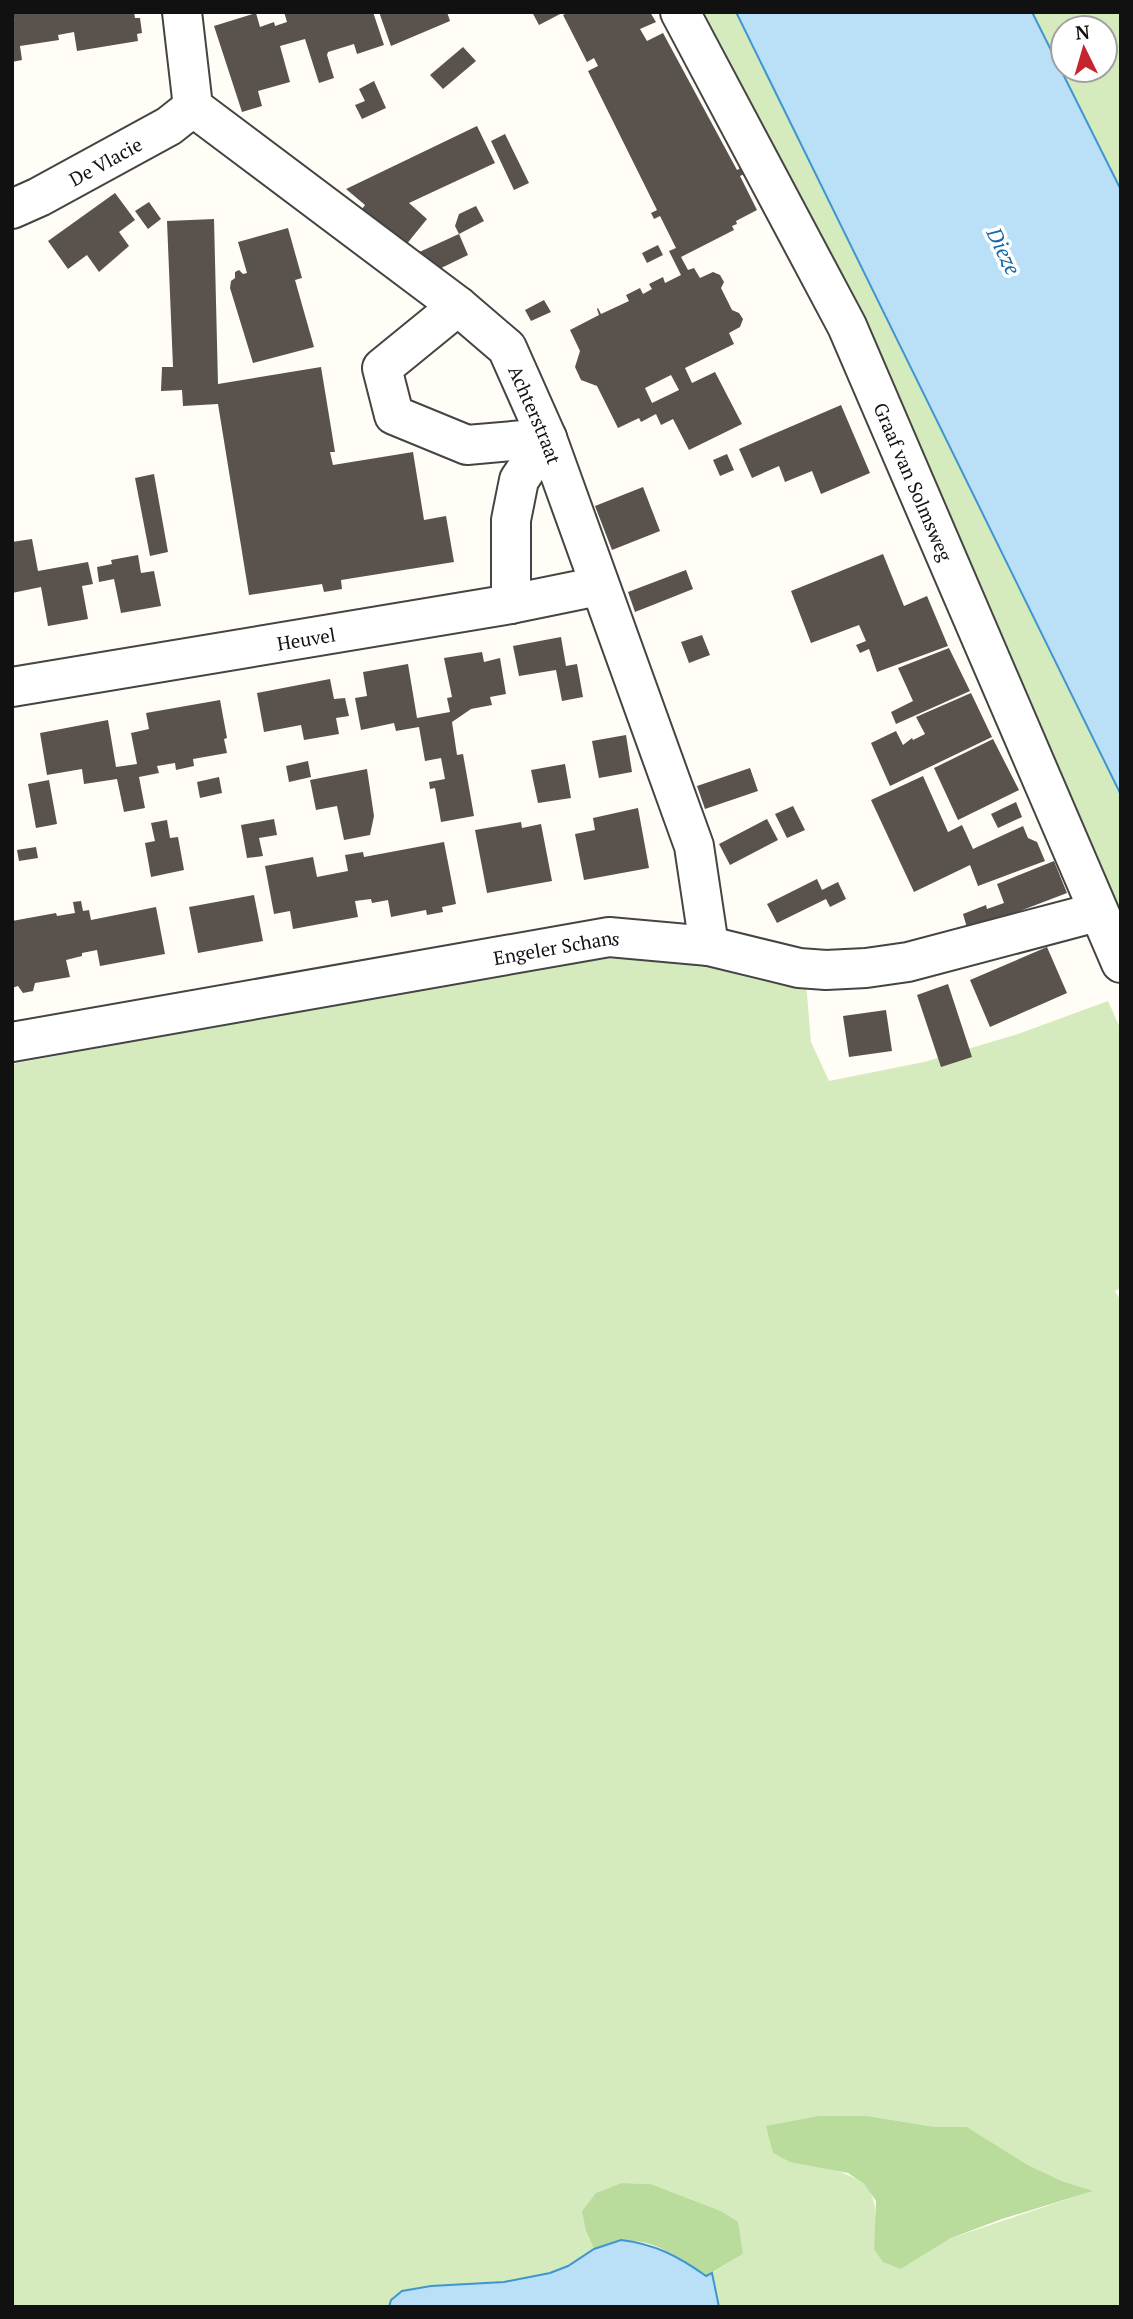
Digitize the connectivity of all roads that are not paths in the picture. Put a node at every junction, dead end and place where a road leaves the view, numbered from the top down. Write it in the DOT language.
graph roads {
  1 [pos="182,12"];
  2 [pos="680,12"];
  3 [pos="194,107"];
  4 [pos="12,209"];
  5 [pos="458,306"];
  6 [pos="547,438"];
  7 [pos="599,586"];
  8 [pos="511,604"];
  9 [pos="12,687"];
  10 [pos="1097,912"];
  11 [pos="709,946"];
  12 [pos="1121,963"];
  13 [pos="12,1042"];
  1 -- 3 [label="street"];
  2 -- 10 [label="street, Graaf van Solmsweg"];
  3 -- 4 [label="street, De Vlacie"];
  3 -- 5 [label="street, Achterstraat"];
  5 -- 6 [label="street, Achterstraat"];
  5 -- 6 [label="street"];
  6 -- 7 [label="street, Achterstraat"];
  6 -- 8 [label="street"];
  7 -- 8 [label="street, Heuvel"];
  7 -- 11 [label="street, Achterstraat"];
  8 -- 9 [label="street, Heuvel"];
  10 -- 11 [label="street, Engeler Schans"];
  10 -- 12 [label="street, Graaf van Solmsweg"];
  11 -- 13 [label="street, Engeler Schans"];
}
